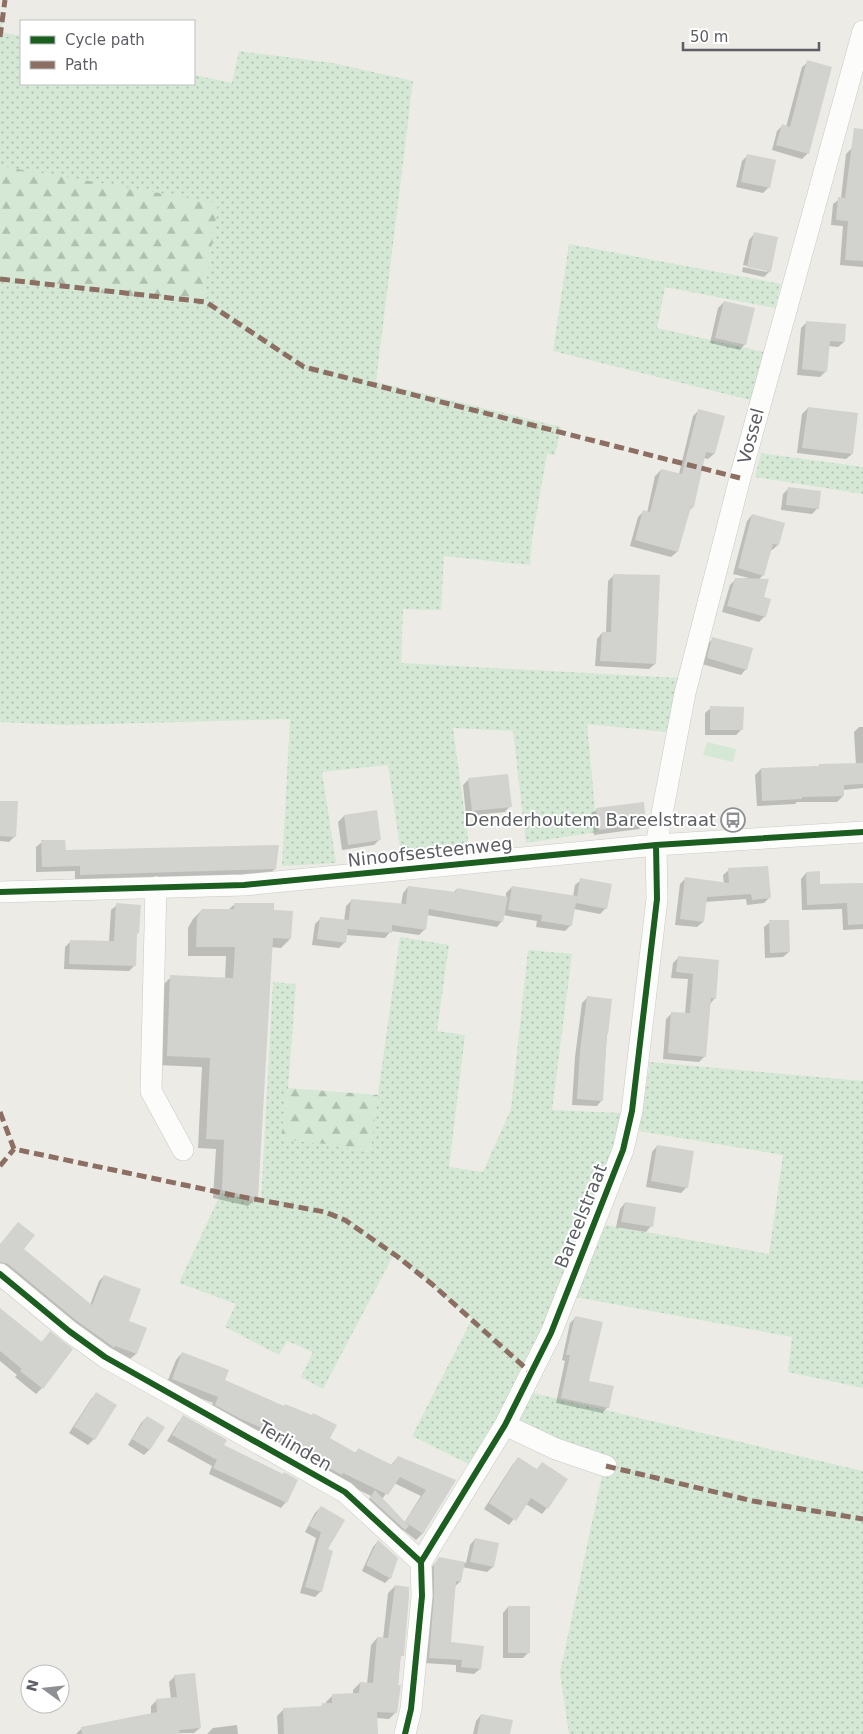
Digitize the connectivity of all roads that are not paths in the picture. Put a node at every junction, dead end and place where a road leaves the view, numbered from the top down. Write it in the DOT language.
graph roads {
  1 [pos="863,31"];
  2 [pos="863,832"];
  3 [pos="656,845"];
  4 [pos="156,887"];
  5 [pos="0,892"];
  6 [pos="182,1150"];
  7 [pos="0,1274"];
  8 [pos="505,1425"];
  9 [pos="606,1466"];
  10 [pos="421,1562"];
  11 [pos="405,1734"];
  1 -- 3 [label="street, Vossel"];
  2 -- 3 [label="street, Ninoofsesteenweg"];
  3 -- 4 [label="street, Ninoofsesteenweg"];
  3 -- 8 [label="street, Bareelstraat"];
  4 -- 5 [label="street, Ninoofsesteenweg"];
  4 -- 6 [label="street"];
  7 -- 10 [label="street, Terlinden"];
  8 -- 9 [label="street"];
  8 -- 10 [label="street, Bareelstraat"];
  10 -- 11 [label="street"];
}
